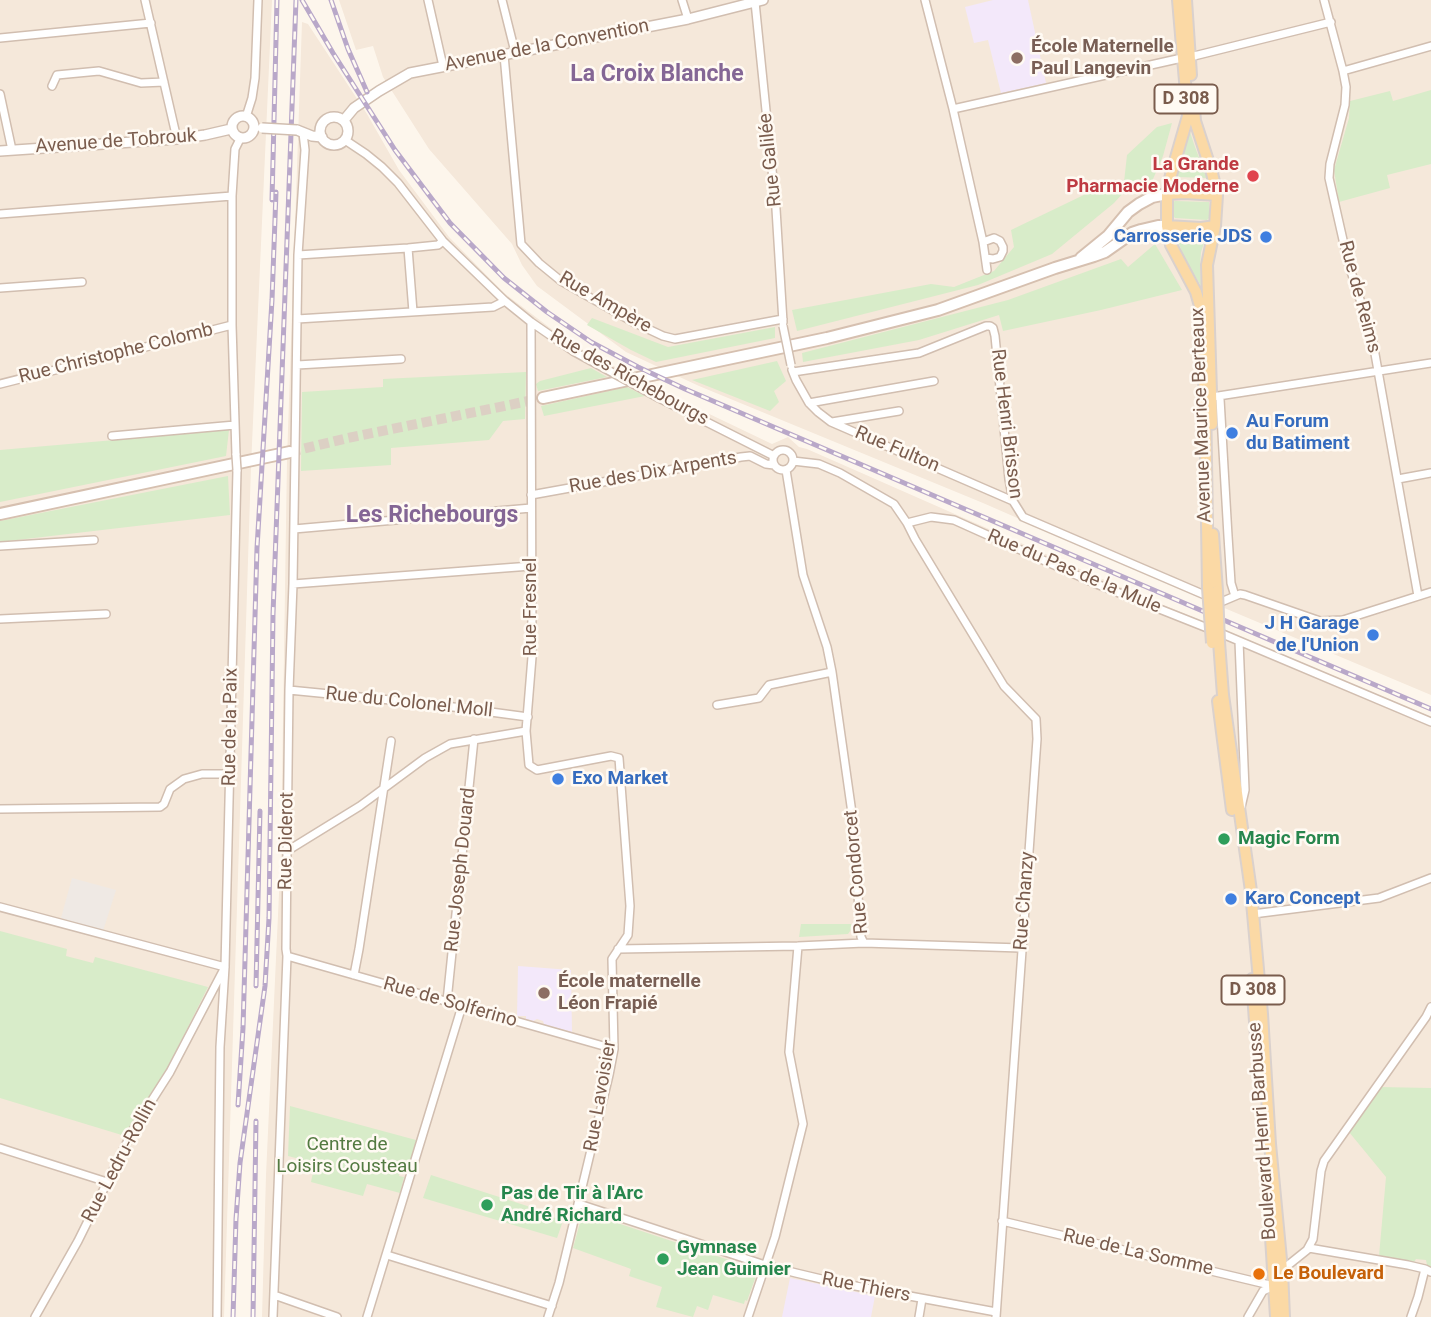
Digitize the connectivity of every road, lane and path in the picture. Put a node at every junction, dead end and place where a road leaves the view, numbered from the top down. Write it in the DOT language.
graph roads {
  1 [pos="145,0"];
  2 [pos="428,0"];
  3 [pos="502,0"];
  4 [pos="682,0"];
  5 [pos="925,0"];
  6 [pos="1178,0"];
  7 [pos="1186,0"];
  8 [pos="1324,0"];
  9 [pos="759,1"];
  10 [pos="260,2"];
  11 [pos="688,19"];
  12 [pos="1331,22"];
  13 [pos="151,23"];
  14 [pos="0,38"];
  15 [pos="1431,46"];
  16 [pos="515,52"];
  17 [pos="504,55"];
  18 [pos="1186,58"];
  19 [pos="443,66"];
  20 [pos="1343,71"];
  21 [pos="164,82"];
  22 [pos="52,86"];
  23 [pos="0,94"];
  24 [pos="953,109"];
  25 [pos="247,117"];
  26 [pos="344,120"];
  27 [pos="321,126"];
  28 [pos="258,128"];
  29 [pos="232,129"];
  30 [pos="299,131"];
  31 [pos="322,138"];
  32 [pos="177,139"];
  33 [pos="240,139"];
  34 [pos="345,140"];
  35 [pos="12,150"];
  36 [pos="0,151"];
  37 [pos="1167,194"];
  38 [pos="1217,195"];
  39 [pos="232,196"];
  40 [pos="0,214"];
  41 [pos="1167,226"];
  42 [pos="1215,226"];
  43 [pos="443,242"];
  44 [pos="983,242"];
  45 [pos="408,248"];
  46 [pos="298,255"];
  47 [pos="986,258"];
  48 [pos="1079,260"];
  49 [pos="987,270"];
  50 [pos="82,282"];
  51 [pos="0,288"];
  52 [pos="505,301"];
  53 [pos="413,312"];
  54 [pos="297,319"];
  55 [pos="531,322"];
  56 [pos="783,323"];
  57 [pos="232,325"];
  58 [pos="401,359"];
  59 [pos="1431,363"];
  60 [pos="297,365"];
  61 [pos="1379,371"];
  62 [pos="793,372"];
  63 [pos="934,381"];
  64 [pos="0,384"];
  65 [pos="543,398"];
  66 [pos="1216,398"];
  67 [pos="810,403"];
  68 [pos="899,411"];
  69 [pos="831,422"];
  70 [pos="235,425"];
  71 [pos="112,436"];
  72 [pos="745,441"];
  73 [pos="290,452"];
  74 [pos="747,456"];
  75 [pos="774,456"];
  76 [pos="793,461"];
  77 [pos="774,465"];
  78 [pos="786,470"];
  79 [pos="1431,473"];
  80 [pos="1398,479"];
  81 [pos="531,495"];
  82 [pos="1013,501"];
  83 [pos="531,508"];
  84 [pos="0,514"];
  85 [pos="907,523"];
  86 [pos="294,529"];
  87 [pos="94,540"];
  88 [pos="0,546"];
  89 [pos="531,566"];
  90 [pos="293,584"];
  91 [pos="1212,589"];
  92 [pos="1431,592"];
  93 [pos="1235,596"];
  94 [pos="1418,596"];
  95 [pos="106,614"];
  96 [pos="0,619"];
  97 [pos="1239,641"];
  98 [pos="1215,642"];
  99 [pos="832,672"];
  100 [pos="289,690"];
  101 [pos="717,705"];
  102 [pos="528,717"];
  103 [pos="1431,722"];
  104 [pos="526,731"];
  105 [pos="474,739"];
  106 [pos="391,741"];
  107 [pos="529,765"];
  108 [pos="230,774"];
  109 [pos="383,790"];
  110 [pos="0,809"];
  111 [pos="1240,811"];
  112 [pos="287,850"];
  113 [pos="1431,877"];
  114 [pos="0,907"];
  115 [pos="1253,914"];
  116 [pos="864,943"];
  117 [pos="798,946"];
  118 [pos="1021,948"];
  119 [pos="618,949"];
  120 [pos="287,956"];
  121 [pos="225,967"];
  122 [pos="354,975"];
  123 [pos="214,987"];
  124 [pos="224,992"];
  125 [pos="447,1001"];
  126 [pos="462,1006"];
  127 [pos="1431,1007"];
  128 [pos="614,1049"];
  129 [pos="0,1148"];
  130 [pos="107,1182"];
  131 [pos="579,1204"];
  132 [pos="1002,1221"];
  133 [pos="1309,1248"];
  134 [pos="387,1255"];
  135 [pos="765,1265"];
  136 [pos="1282,1270"];
  137 [pos="1428,1270"];
  138 [pos="1274,1286"];
  139 [pos="274,1295"];
  140 [pos="922,1299"];
  141 [pos="552,1306"];
  142 [pos="996,1315"];
  143 [pos="35,1317"];
  144 [pos="217,1317"];
  145 [pos="273,1317"];
  146 [pos="337,1317"];
  147 [pos="367,1317"];
  148 [pos="548,1317"];
  149 [pos="748,1317"];
  150 [pos="919,1317"];
  151 [pos="1248,1317"];
  152 [pos="1276,1317"];
  153 [pos="1284,1317"];
  154 [pos="1411,1317"];
  1 -- 13 [label="street"];
  2 -- 19 [label="street"];
  3 -- 16 [label="street"];
  4 -- 11 [label="street"];
  5 -- 24 [label="street"];
  6 -- 18 [label="main road, Avenue Maurice Berteaux / D 308"];
  7 -- 18 [label="main road, Avenue Maurice Berteaux"];
  8 -- 12 [label="street, Rue de Reims"];
  9 -- 11 [label="street, Avenue de la Convention"];
  9 -- 56 [label="street, Rue Galilée"];
  10 -- 25 [label="street"];
  11 -- 16 [label="street, Avenue de la Convention"];
  12 -- 18 [label="street"];
  12 -- 20 [label="street, Rue de Reims"];
  13 -- 14 [label="street"];
  13 -- 21 [label="street"];
  15 -- 20 [label="street"];
  16 -- 17 [label="street, Avenue de la Convention"];
  17 -- 19 [label="street, Avenue de la Convention"];
  17 -- 56 [label="street, Rue Ampère"];
  18 -- 24 [label="street"];
  18 -- 37 [label="main road, Avenue Maurice Berteaux / D 308"];
  18 -- 38 [label="main road, Avenue Maurice Berteaux"];
  19 -- 26 [label="street, Avenue de la Convention"];
  20 -- 61 [label="street, Rue de Reims"];
  21 -- 22 [label="street"];
  21 -- 32 [label="street"];
  23 -- 35 [label="street"];
  24 -- 44 [label="street"];
  25 -- 28 [label="street"];
  25 -- 29 [label="street"];
  26 -- 27 [label="street"];
  26 -- 34 [label="street"];
  27 -- 30 [label="street"];
  27 -- 31 [label="street"];
  28 -- 30 [label="street, bridge"];
  28 -- 33 [label="street"];
  29 -- 32 [label="street, Avenue de Tobrouk"];
  29 -- 33 [label="street"];
  30 -- 31 [label="street"];
  30 -- 46 [label="street, Rue Diderot"];
  31 -- 34 [label="street"];
  32 -- 35 [label="street, Avenue de Tobrouk"];
  33 -- 39 [label="street, Rue de la Paix"];
  34 -- 43 [label="street, Rue des Richebourgs"];
  35 -- 36 [label="street, Avenue de Tobrouk"];
  37 -- 38 [label="main road"];
  37 -- 41 [label="main road, Avenue Maurice Berteaux / D 308"];
  37 -- 48 [label="main road"];
  38 -- 42 [label="main road, Avenue Maurice Berteaux"];
  39 -- 40 [label="street"];
  39 -- 57 [label="street, Rue de la Paix"];
  41 -- 42 [label="main road"];
  41 -- 48 [label="main road"];
  41 -- 91 [label="main road, Avenue Maurice Berteaux / D 308"];
  42 -- 66 [label="main road, Avenue Maurice Berteaux"];
  43 -- 45 [label="street"];
  43 -- 52 [label="street, Rue des Richebourgs"];
  44 -- 47 [label="street"];
  44 -- 47 [label="street"];
  45 -- 46 [label="street"];
  45 -- 53 [label="street"];
  46 -- 54 [label="street, Rue Diderot"];
  47 -- 49 [label="street"];
  48 -- 65 [label="main road"];
  50 -- 51 [label="street"];
  52 -- 53 [label="street"];
  52 -- 55 [label="street, Rue des Richebourgs"];
  53 -- 54 [label="street"];
  54 -- 60 [label="street, Rue Diderot"];
  55 -- 72 [label="street, Rue des Richebourgs, bridge"];
  55 -- 81 [label="street, Rue Fresnel"];
  56 -- 62 [label="street, Rue Galilée, bridge"];
  57 -- 64 [label="street, Rue Christophe Colomb"];
  57 -- 70 [label="street, Rue de la Paix"];
  58 -- 60 [label="street"];
  59 -- 61 [label="street"];
  60 -- 86 [label="street, Rue Diderot"];
  61 -- 66 [label="street"];
  61 -- 80 [label="street, Rue de Reims"];
  62 -- 67 [label="street, Rue Fulton"];
  62 -- 82 [label="street, Rue Henri Brisson"];
  63 -- 67 [label="street"];
  66 -- 91 [label="main road, Avenue Maurice Berteaux / D 308"];
  66 -- 93 [label="street, Avenue Maurice Berteaux"];
  67 -- 69 [label="street, Rue Fulton"];
  68 -- 69 [label="street"];
  69 -- 82 [label="street, Rue Fulton"];
  70 -- 71 [label="street"];
  70 -- 108 [label="street, Rue de la Paix, bridge"];
  72 -- 74 [label="street"];
  72 -- 75 [label="street, Rue des Richebourgs"];
  73 -- 84 [label="main road"];
  74 -- 77 [label="street, Rue des Dix Arpents"];
  74 -- 81 [label="street, Rue des Dix Arpents"];
  75 -- 76 [label="street"];
  75 -- 77 [label="street"];
  76 -- 78 [label="street"];
  76 -- 85 [label="street, Rue Chanzy"];
  77 -- 78 [label="street"];
  78 -- 99 [label="street, Rue Condorcet"];
  79 -- 80 [label="street"];
  80 -- 94 [label="street, Rue de Reims"];
  81 -- 83 [label="street, Rue Fresnel"];
  82 -- 93 [label="street, Rue Henri Brisson"];
  83 -- 86 [label="street"];
  83 -- 89 [label="street, Rue Fresnel"];
  85 -- 97 [label="street, Rue du Pas de la Mule"];
  85 -- 118 [label="street, Rue Chanzy"];
  86 -- 90 [label="street, Rue Diderot"];
  87 -- 88 [label="street"];
  89 -- 90 [label="street"];
  89 -- 102 [label="street, Rue Fresnel"];
  90 -- 100 [label="street, Rue Diderot"];
  91 -- 98 [label="main road, Boulevard Henri Barbusse / D 308, bridge"];
  92 -- 94 [label="street"];
  93 -- 94 [label="street"];
  95 -- 96 [label="street"];
  97 -- 103 [label="street, Rue du Pas de la Mule"];
  97 -- 111 [label="street, Boulevard Henri Barbusse"];
  98 -- 111 [label="main road, Boulevard Henri Barbusse / D 308"];
  98 -- 138 [label="main road, Boulevard Henri Barbusse / D 308"];
  99 -- 101 [label="street"];
  99 -- 116 [label="street, Rue Condorcet"];
  100 -- 102 [label="street, Rue du Colonel Moll"];
  100 -- 112 [label="street, Rue Diderot"];
  102 -- 104 [label="street, Rue Fresnel"];
  104 -- 105 [label="street"];
  104 -- 107 [label="street, Rue Fresnel"];
  105 -- 109 [label="street"];
  105 -- 125 [label="street, Rue Joseph Douard"];
  106 -- 109 [label="street"];
  107 -- 119 [label="street, Rue Lavoisier"];
  108 -- 110 [label="street"];
  108 -- 121 [label="street, Rue de la Paix"];
  109 -- 112 [label="street"];
  109 -- 122 [label="street"];
  111 -- 115 [label="main road, Boulevard Henri Barbusse / D 308"];
  112 -- 120 [label="street, Rue Diderot"];
  113 -- 115 [label="street"];
  114 -- 121 [label="street"];
  115 -- 136 [label="main road, Boulevard Henri Barbusse / D 308"];
  116 -- 117 [label="street, Rue Condorcet"];
  116 -- 118 [label="street"];
  117 -- 119 [label="street, Rue Condorcet"];
  117 -- 135 [label="street"];
  118 -- 132 [label="street, Rue Chanzy"];
  119 -- 128 [label="street, Rue Lavoisier"];
  120 -- 122 [label="street, Rue de Solferino"];
  120 -- 139 [label="street, Rue Diderot"];
  121 -- 123 [label="street, Rue Ledru-Rollin"];
  121 -- 124 [label="street, Rue de la Paix"];
  122 -- 125 [label="street, Rue de Solferino"];
  123 -- 124 [label="street"];
  123 -- 130 [label="street, Rue Ledru-Rollin"];
  124 -- 144 [label="street, Rue de la Paix"];
  125 -- 126 [label="street, Rue de Solferino"];
  126 -- 128 [label="street, Rue de Solferino"];
  126 -- 134 [label="street"];
  127 -- 133 [label="street"];
  128 -- 131 [label="street, Rue Lavoisier"];
  129 -- 130 [label="street"];
  130 -- 143 [label="street, Rue Ledru-Rollin"];
  131 -- 135 [label="street, Rue Thiers"];
  131 -- 141 [label="street, Rue Lavoisier"];
  132 -- 138 [label="street, Rue de La Somme"];
  132 -- 142 [label="street, Rue Chanzy"];
  133 -- 136 [label="street"];
  133 -- 137 [label="street"];
  134 -- 141 [label="street"];
  134 -- 147 [label="street"];
  135 -- 140 [label="street, Rue Thiers"];
  135 -- 149 [label="street"];
  136 -- 138 [label="main road"];
  136 -- 153 [label="main road, Boulevard Henri Barbusse / D 308"];
  137 -- 154 [label="street"];
  138 -- 151 [label="street"];
  138 -- 152 [label="main road, Boulevard Henri Barbusse / D 308"];
  139 -- 145 [label="street, Rue Diderot"];
  139 -- 146 [label="street"];
  140 -- 142 [label="street, Rue Thiers"];
  140 -- 150 [label="street"];
  141 -- 148 [label="street, Rue Lavoisier"];
}
